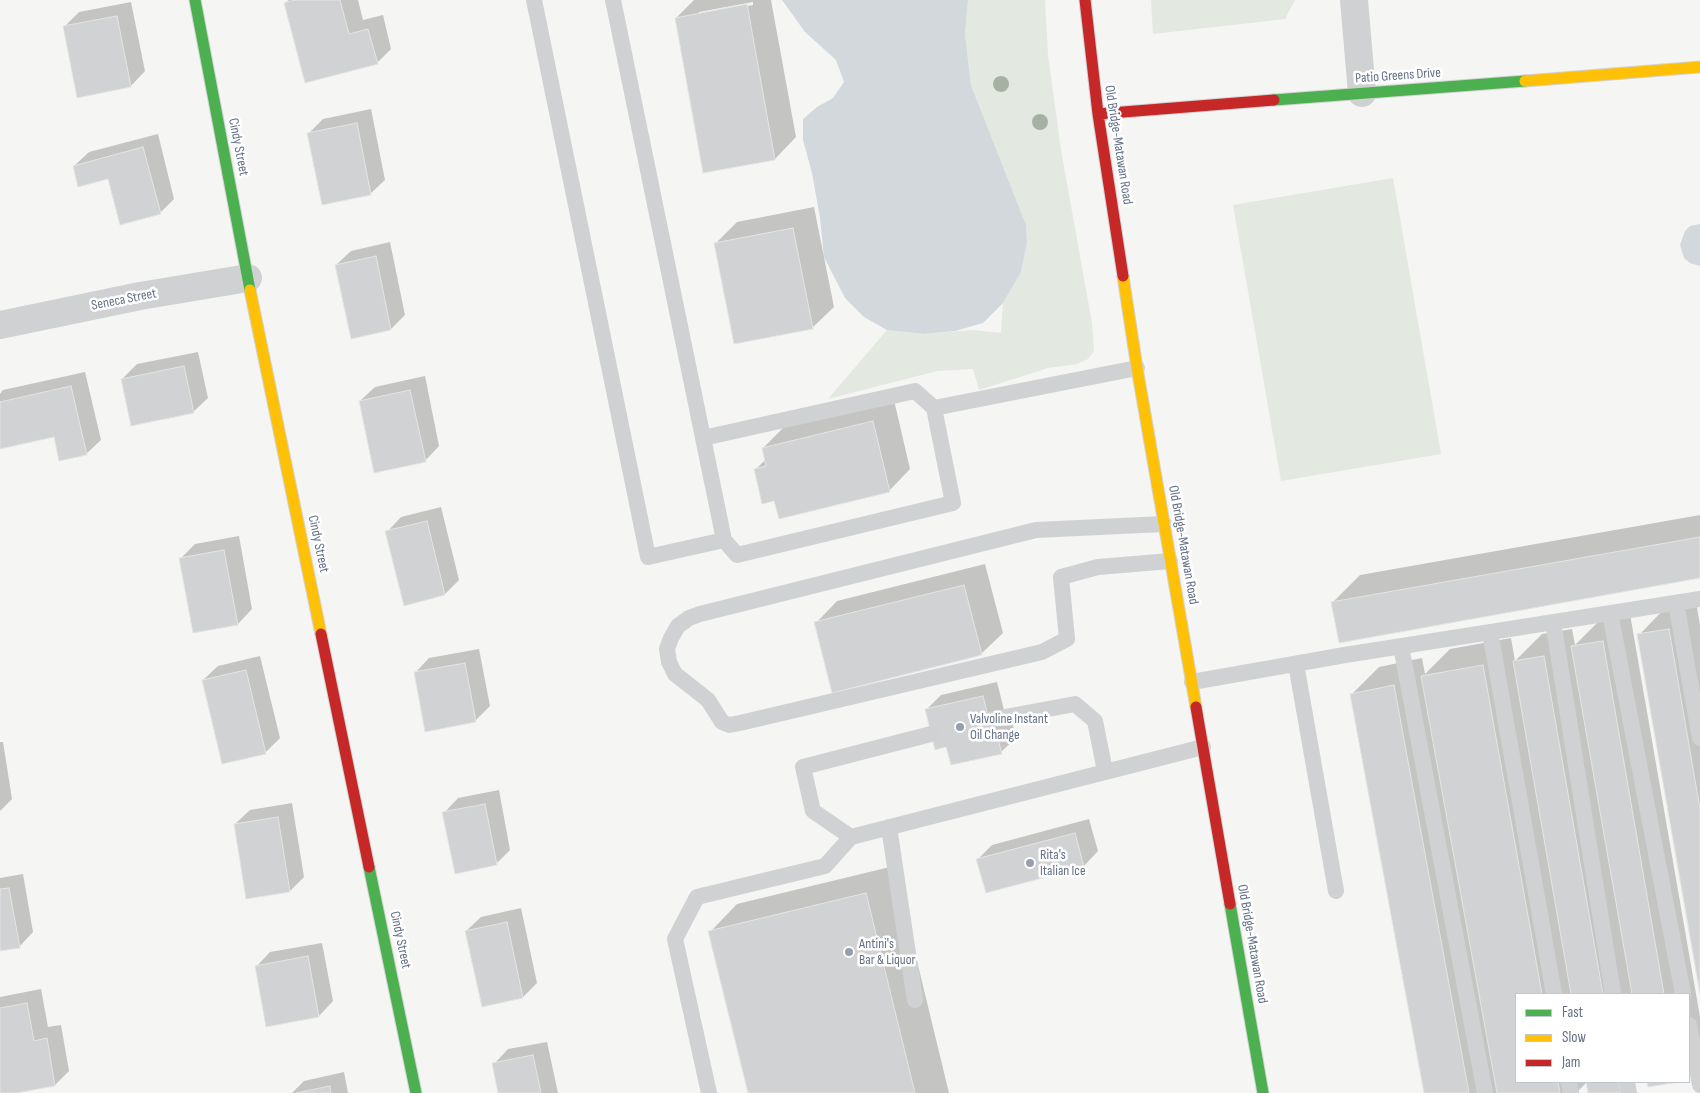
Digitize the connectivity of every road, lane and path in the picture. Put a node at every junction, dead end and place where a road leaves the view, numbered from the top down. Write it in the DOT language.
graph roads {
  1 [pos="195,0"];
  2 [pos="534,0"];
  3 [pos="613,0"];
  4 [pos="1085,0"];
  5 [pos="1354,0"];
  6 [pos="1700,67"];
  7 [pos="1362,93"];
  8 [pos="1098,114"];
  9 [pos="248,278"];
  10 [pos="0,325"];
  11 [pos="1137,368"];
  12 [pos="934,408"];
  13 [pos="703,438"];
  14 [pos="1164,524"];
  15 [pos="724,540"];
  16 [pos="1170,561"];
  17 [pos="1700,599"];
  18 [pos="1676,603"];
  19 [pos="1610,613"];
  20 [pos="1553,622"];
  21 [pos="1490,632"];
  22 [pos="1401,646"];
  23 [pos="1296,664"];
  24 [pos="1192,682"];
  25 [pos="989,720"];
  26 [pos="931,734"];
  27 [pos="1700,738"];
  28 [pos="1203,747"];
  29 [pos="1105,771"];
  30 [pos="889,827"];
  31 [pos="851,837"];
  32 [pos="1336,891"];
  33 [pos="1554,993"];
  34 [pos="1613,993"];
  35 [pos="1683,993"];
  36 [pos="915,1000"];
  37 [pos="1690,1030"];
  38 [pos="1700,1085"];
  39 [pos="416,1093"];
  40 [pos="709,1093"];
  41 [pos="1262,1093"];
  42 [pos="1485,1093"];
  1 -- 9 [label="street, Cindy Street"];
  2 -- 15 [label="lane"];
  3 -- 13 [label="lane"];
  4 -- 8 [label="street, Old Bridge-Matawan Road"];
  5 -- 7 [label="street"];
  6 -- 7 [label="street, Patio Greens Drive"];
  7 -- 8 [label="street, Patio Greens Drive"];
  8 -- 11 [label="street, Old Bridge-Matawan Road"];
  9 -- 10 [label="street, Seneca Street"];
  9 -- 39 [label="street, Cindy Street"];
  11 -- 12 [label="lane"];
  11 -- 14 [label="street, Old Bridge-Matawan Road"];
  12 -- 13 [label="lane"];
  12 -- 15 [label="lane"];
  13 -- 15 [label="lane"];
  14 -- 16 [label="street, Old Bridge-Matawan Road"];
  14 -- 16 [label="lane"];
  16 -- 24 [label="street, Old Bridge-Matawan Road"];
  17 -- 18 [label="lane"];
  18 -- 19 [label="lane"];
  18 -- 27 [label="lane"];
  19 -- 20 [label="lane"];
  19 -- 35 [label="lane"];
  20 -- 21 [label="lane"];
  20 -- 34 [label="lane"];
  21 -- 22 [label="lane"];
  21 -- 33 [label="lane"];
  22 -- 23 [label="lane"];
  22 -- 42 [label="lane"];
  23 -- 24 [label="lane"];
  23 -- 32 [label="lane"];
  24 -- 28 [label="street, Old Bridge-Matawan Road"];
  25 -- 29 [label="lane"];
  26 -- 31 [label="lane"];
  28 -- 29 [label="lane"];
  28 -- 41 [label="street, Old Bridge-Matawan Road"];
  29 -- 30 [label="lane"];
  30 -- 31 [label="lane"];
  30 -- 36 [label="lane"];
  31 -- 40 [label="lane"];
  37 -- 38 [label="lane"];
}
